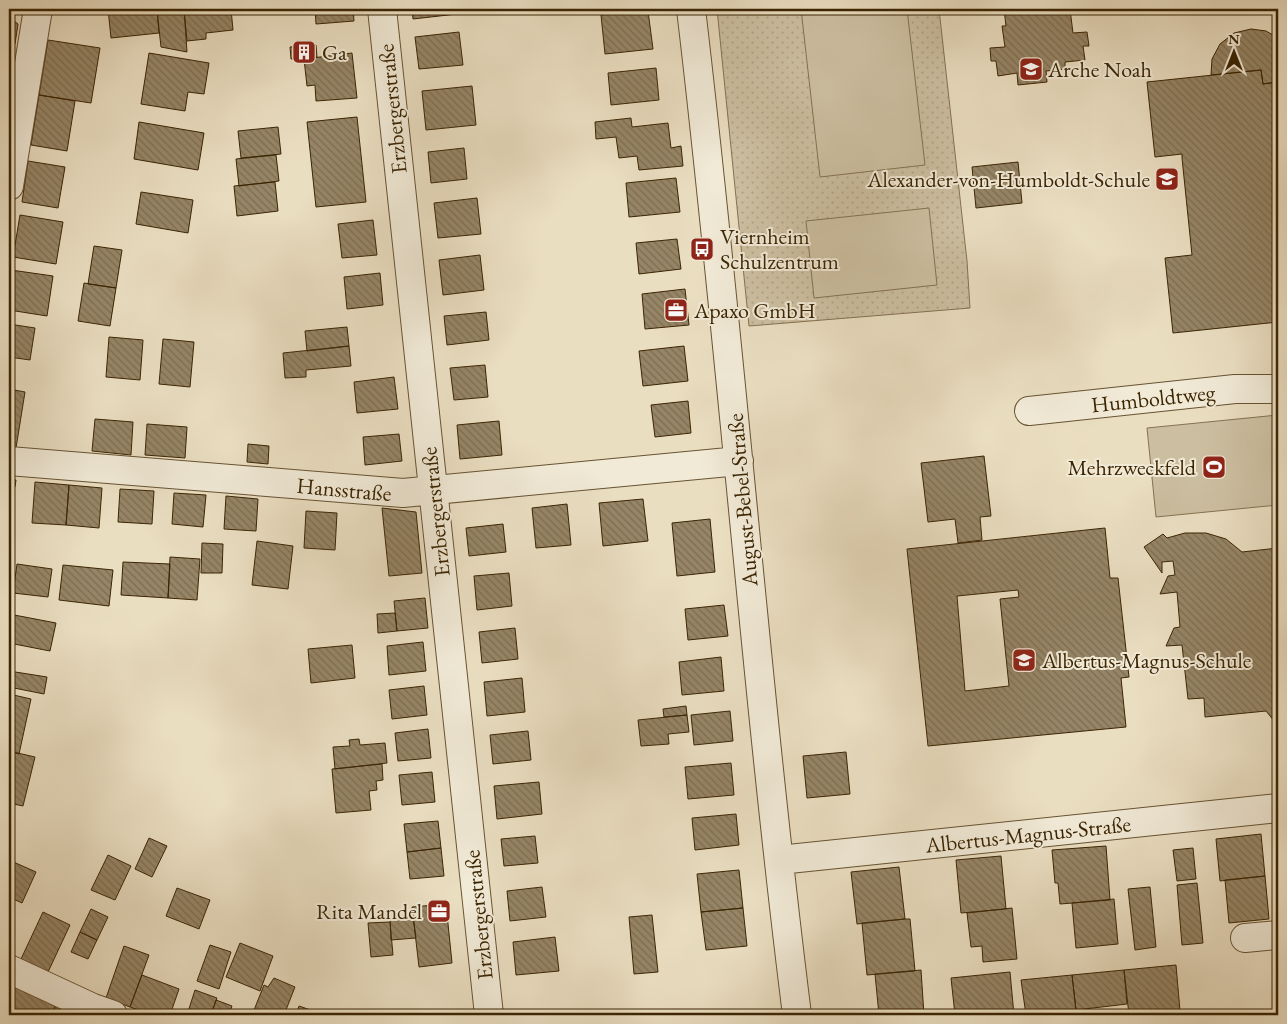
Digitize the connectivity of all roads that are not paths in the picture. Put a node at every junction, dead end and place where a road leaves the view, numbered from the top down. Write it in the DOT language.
graph roads {
  1 [pos="38,9"];
  2 [pos="382,9"];
  3 [pos="691,9"];
  4 [pos="9,186"];
  5 [pos="1278,389"];
  6 [pos="1029,412"];
  7 [pos="9,461"];
  8 [pos="739,461"];
  9 [pos="433,490"];
  10 [pos="1278,808"];
  11 [pos="779,860"];
  12 [pos="1278,935"];
  13 [pos="1245,938"];
  14 [pos="9,969"];
  15 [pos="798,1007"];
  16 [pos="113,1015"];
  17 [pos="489,1015"];
  1 -- 4 [label="street"];
  2 -- 9 [label="street, Erzbergerstraße"];
  3 -- 8 [label="street, August-Bebel-Straße"];
  5 -- 6 [label="street, Humboldtweg"];
  7 -- 9 [label="street, Hansstraße"];
  8 -- 9 [label="street, Hansstraße"];
  8 -- 11 [label="street, August-Bebel-Straße"];
  9 -- 17 [label="street, Erzbergerstraße"];
  10 -- 11 [label="street, Albertus-Magnus-Straße"];
  11 -- 15 [label="street, August-Bebel-Straße"];
  12 -- 13 [label="street"];
  14 -- 16 [label="street"];
}
